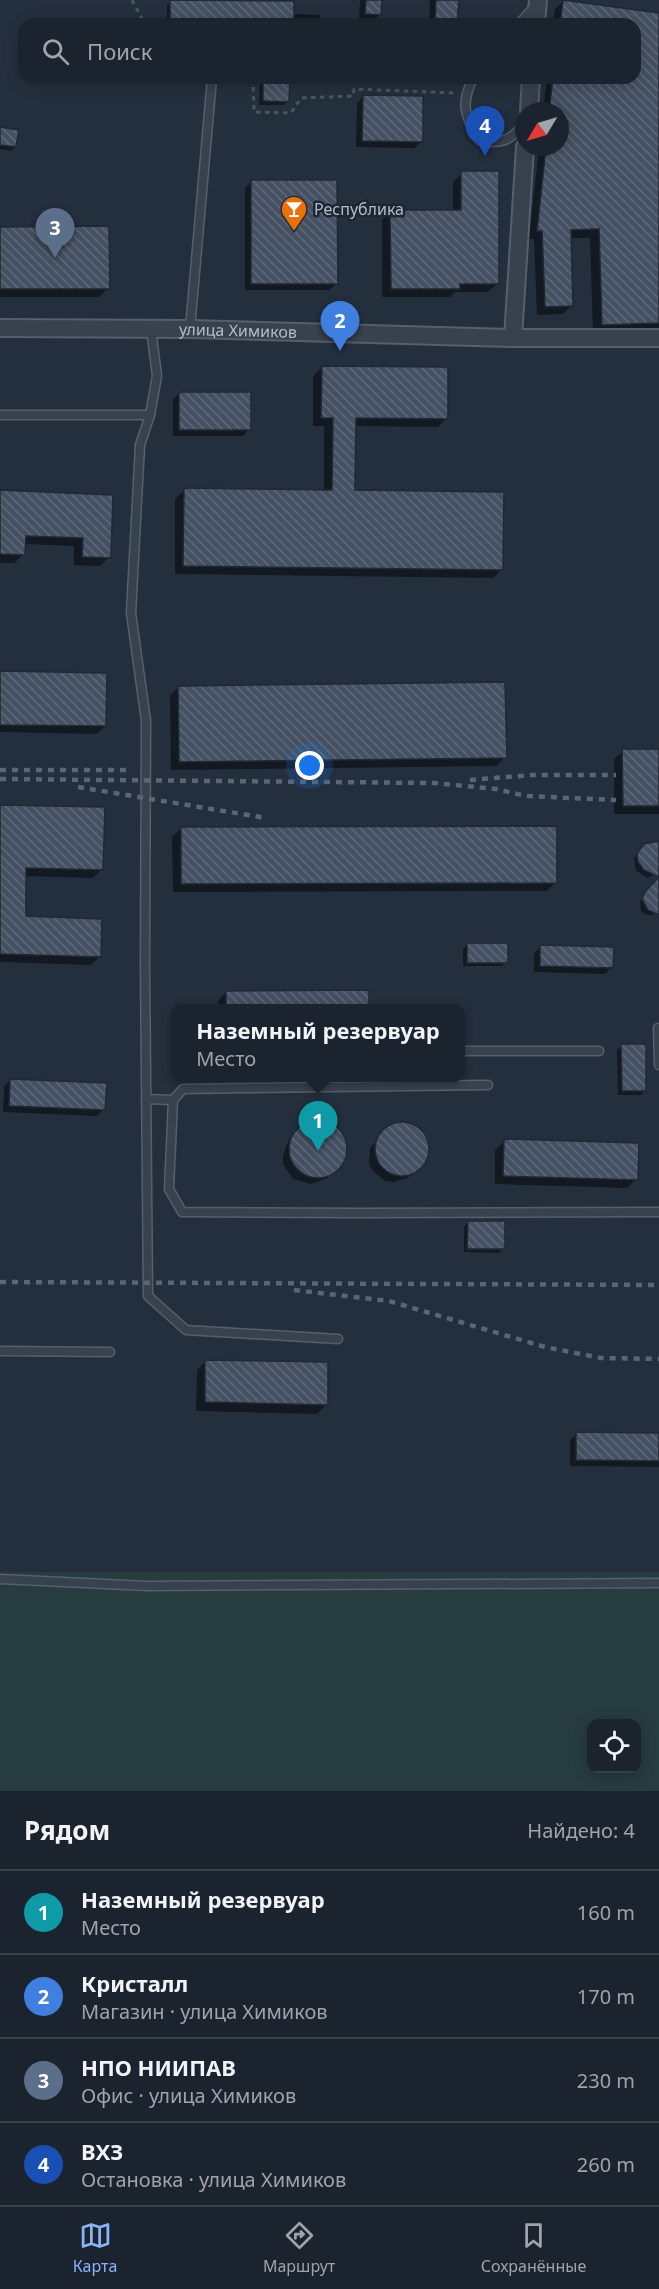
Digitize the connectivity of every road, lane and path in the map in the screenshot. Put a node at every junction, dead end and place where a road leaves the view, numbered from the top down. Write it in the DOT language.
graph roads {
  1 [pos="132,0"];
  2 [pos="538,1"];
  3 [pos="142,18"];
  4 [pos="524,18"];
  5 [pos="537,18"];
  6 [pos="211,84"];
  7 [pos="253,84"];
  8 [pos="470,84"];
  9 [pos="531,84"];
  10 [pos="466,93"];
  11 [pos="530,102"];
  12 [pos="515,134"];
  13 [pos="524,156"];
  14 [pos="0,328"];
  15 [pos="150,329"];
  16 [pos="190,330"];
  17 [pos="513,338"];
  18 [pos="659,338"];
  19 [pos="0,415"];
  20 [pos="150,415"];
  21 [pos="658,1029"];
  22 [pos="465,1051"];
  23 [pos="599,1051"];
  24 [pos="659,1065"];
  25 [pos="283,1082"];
  26 [pos="488,1085"];
  27 [pos="284,1088"];
  28 [pos="146,1099"];
  29 [pos="173,1100"];
  30 [pos="659,1212"];
  31 [pos="338,1339"];
  32 [pos="0,1351"];
  33 [pos="110,1352"];
  34 [pos="0,1579"];
  35 [pos="659,1583"];
  1 -- 3 [label="path"];
  2 -- 4 [label="lane"];
  2 -- 5 [label="street"];
  6 -- 16 [label="lane"];
  7 -- 10 [label="path"];
  8 -- 10 [label="lane"];
  9 -- 11 [label="street"];
  10 -- 12 [label="lane"];
  13 -- 17 [label="street"];
  14 -- 15 [label="street, улица Химиков"];
  15 -- 16 [label="street, улица Химиков"];
  15 -- 20 [label="lane"];
  16 -- 17 [label="street, улица Химиков"];
  17 -- 18 [label="street, улица Химиков"];
  19 -- 20 [label="lane"];
  20 -- 28 [label="lane"];
  21 -- 24 [label="lane"];
  22 -- 23 [label="lane"];
  25 -- 27 [label="lane"];
  26 -- 27 [label="lane"];
  27 -- 29 [label="lane"];
  28 -- 29 [label="lane"];
  28 -- 31 [label="lane"];
  29 -- 30 [label="lane"];
  32 -- 33 [label="lane"];
  34 -- 35 [label="lane"];
}
